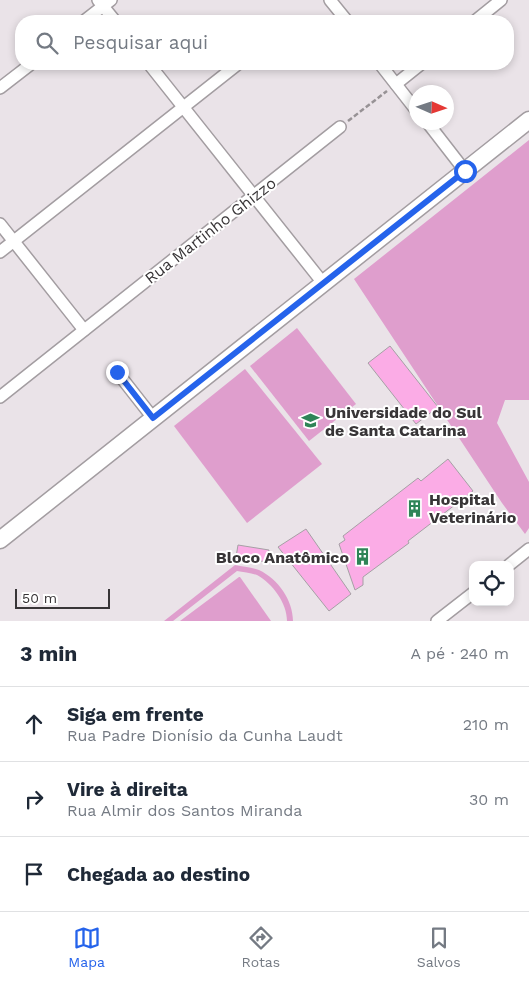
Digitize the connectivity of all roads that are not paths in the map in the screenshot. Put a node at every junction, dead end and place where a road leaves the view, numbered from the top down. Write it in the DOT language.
graph roads {
  1 [pos="330,0"];
  2 [pos="501,0"];
  3 [pos="104,2"];
  4 [pos="90,15"];
  5 [pos="112,15"];
  6 [pos="342,15"];
  7 [pos="482,15"];
  8 [pos="23,70"];
  9 [pos="153,70"];
  10 [pos="230,70"];
  11 [pos="385,70"];
  12 [pos="414,70"];
  13 [pos="396,84"];
  14 [pos="0,88"];
  15 [pos="409,101"];
  16 [pos="183,107"];
  17 [pos="529,120"];
  18 [pos="340,127"];
  19 [pos="433,130"];
  20 [pos="465,171"];
  21 [pos="254,196"];
  22 [pos="0,224"];
  23 [pos="14,241"];
  24 [pos="0,252"];
  25 [pos="323,283"];
  26 [pos="84,330"];
  27 [pos="117,372"];
  28 [pos="0,397"];
  29 [pos="153,418"];
  30 [pos="0,540"];
  31 [pos="529,549"];
  32 [pos="514,561"];
  33 [pos="469,596"];
  34 [pos="437,621"];
  1 -- 6 [label="street"];
  2 -- 7 [label="street"];
  3 -- 4 [label="street"];
  3 -- 5 [label="street"];
  8 -- 14 [label="street"];
  9 -- 16 [label="street"];
  10 -- 16 [label="street"];
  11 -- 13 [label="street"];
  12 -- 13 [label="street"];
  13 -- 15 [label="street"];
  16 -- 21 [label="street"];
  16 -- 23 [label="street"];
  17 -- 20 [label="street"];
  18 -- 21 [label="street, Rua Martinho Ghizzo"];
  19 -- 20 [label="street"];
  20 -- 25 [label="street"];
  21 -- 25 [label="street"];
  21 -- 26 [label="street, Rua Martinho Ghizzo"];
  22 -- 23 [label="street"];
  23 -- 24 [label="street"];
  23 -- 26 [label="street"];
  25 -- 29 [label="street"];
  26 -- 28 [label="street, Rua Martinho Ghizzo"];
  27 -- 29 [label="street"];
  29 -- 30 [label="street"];
  31 -- 32 [label="street"];
  33 -- 34 [label="street"];
}
